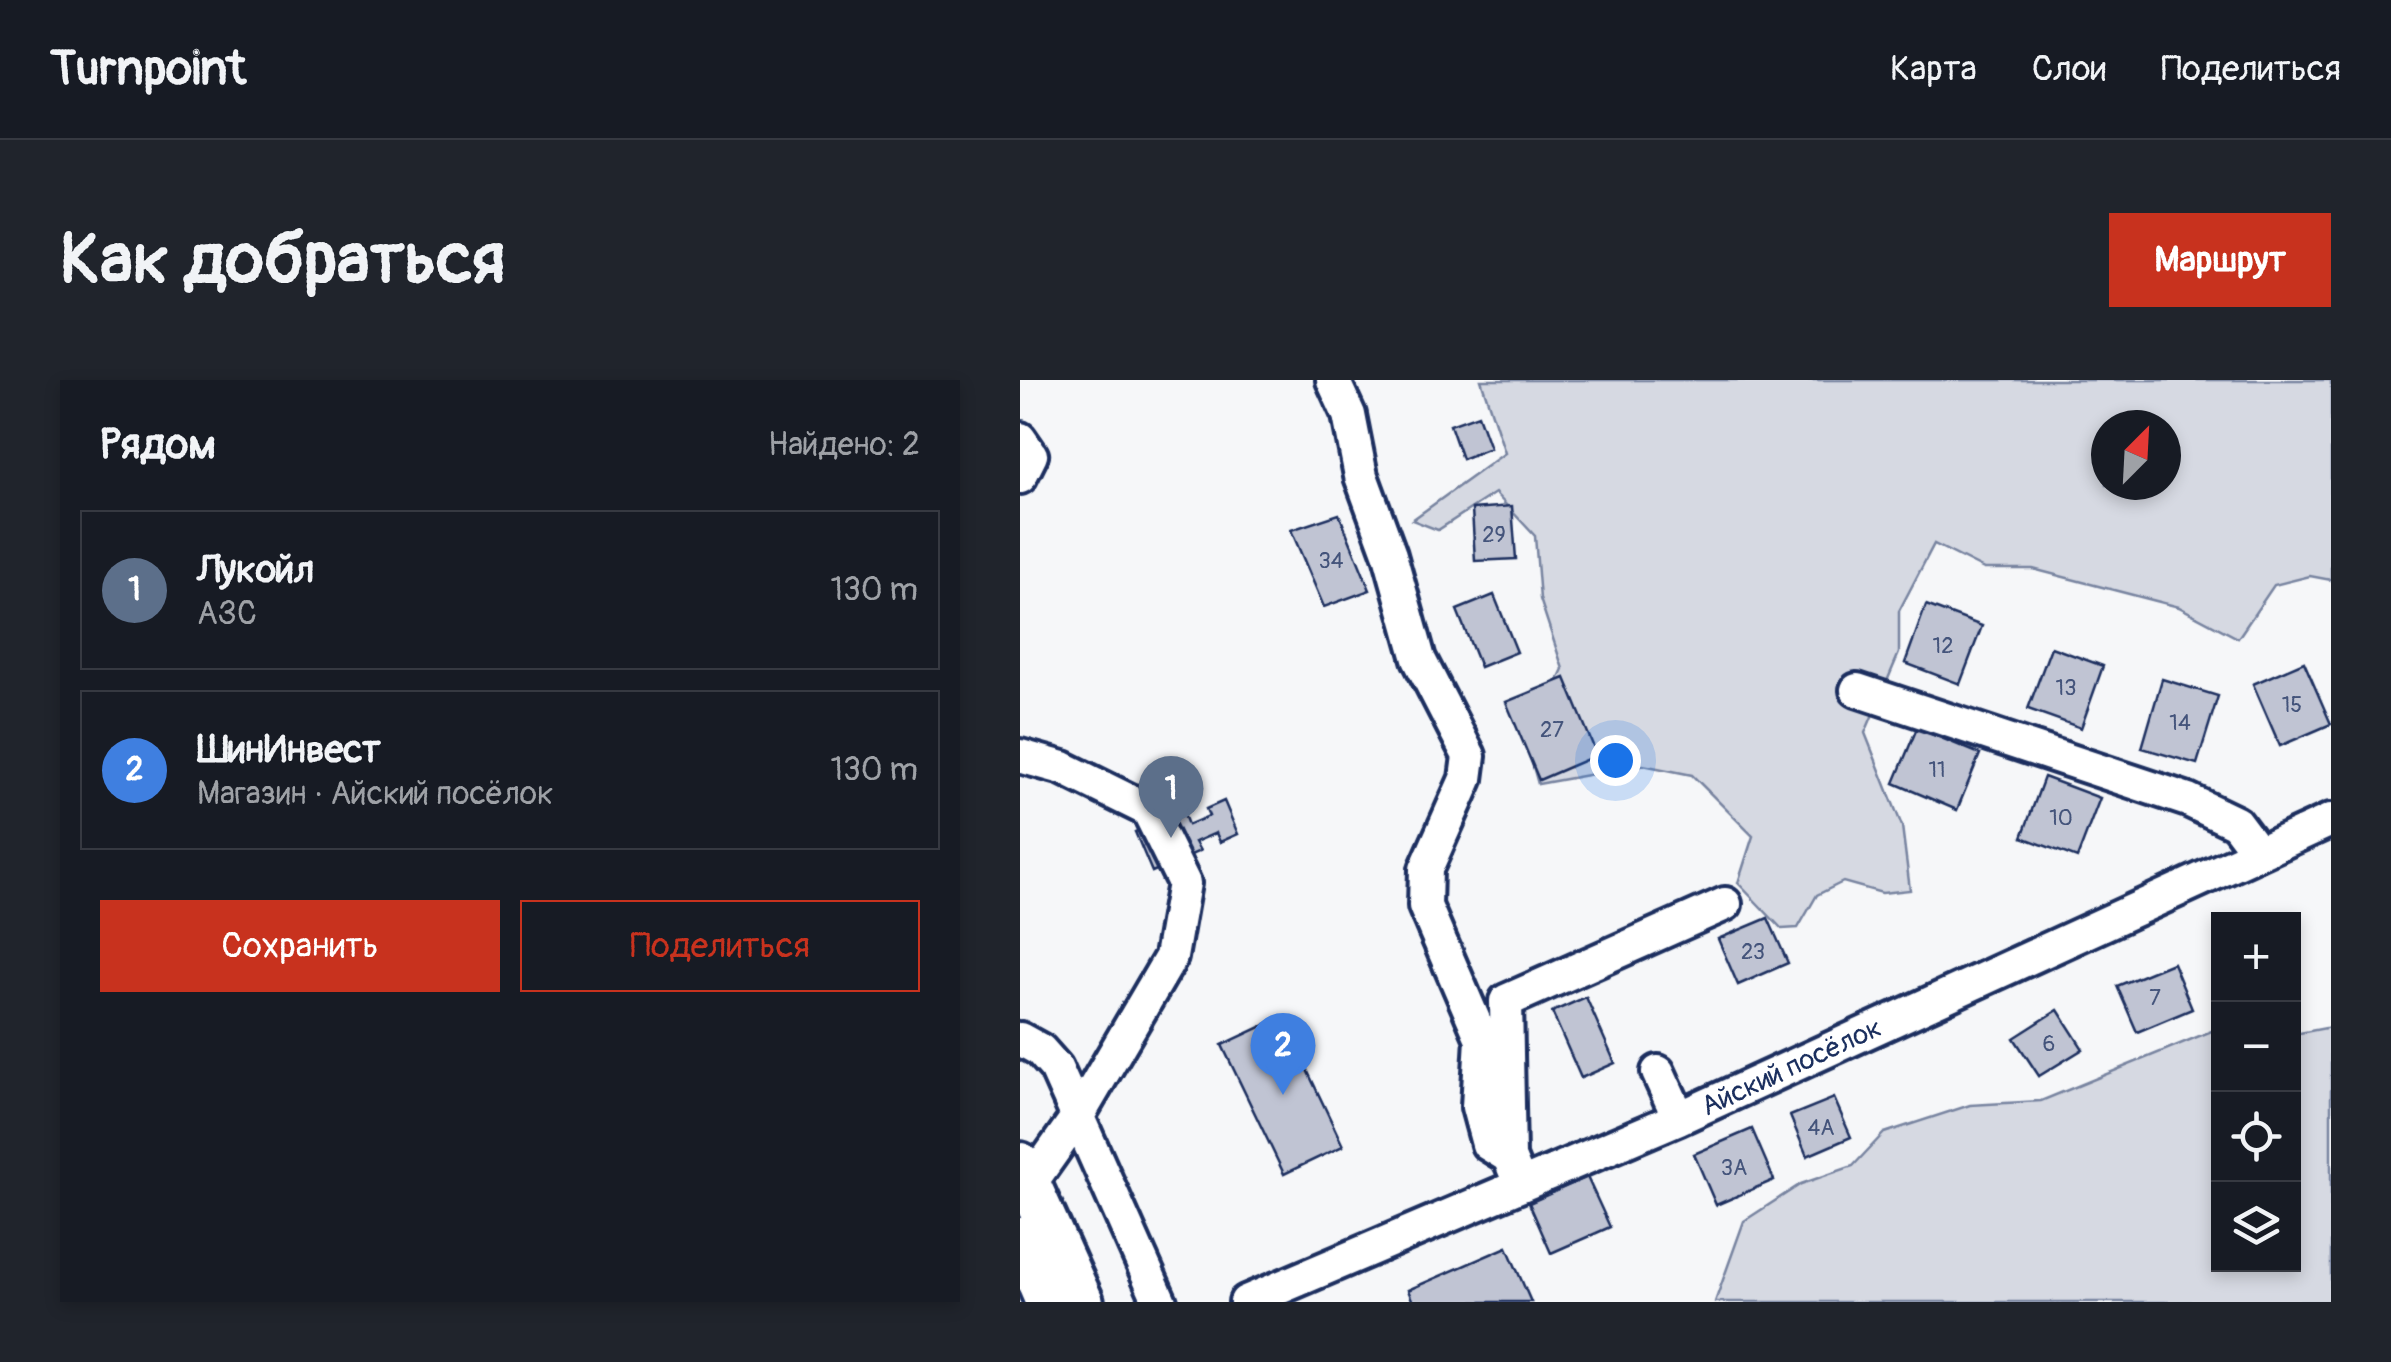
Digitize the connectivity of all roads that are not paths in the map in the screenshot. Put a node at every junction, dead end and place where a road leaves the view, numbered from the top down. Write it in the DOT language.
graph roads {
  1 [pos="1333,380"];
  2 [pos="1020,438"];
  3 [pos="1020,477"];
  4 [pos="1857,690"];
  5 [pos="1020,756"];
  6 [pos="2331,820"];
  7 [pos="2257,851"];
  8 [pos="1724,904"];
  9 [pos="1020,1039"];
  10 [pos="1658,1072"];
  11 [pos="1078,1116"];
  12 [pos="1680,1118"];
  13 [pos="1514,1171"];
  14 [pos="1025,1174"];
  15 [pos="1020,1239"];
  16 [pos="1047,1302"];
  17 [pos="1082,1302"];
  18 [pos="1160,1302"];
  19 [pos="1246,1302"];
  1 -- 13 [label="street"];
  2 -- 3 [label="street"];
  4 -- 7 [label="street"];
  5 -- 11 [label="street"];
  6 -- 7 [label="street, Айский посёлок"];
  7 -- 12 [label="street, Айский посёлок"];
  8 -- 13 [label="street"];
  9 -- 11 [label="street"];
  10 -- 12 [label="street"];
  11 -- 14 [label="street"];
  11 -- 18 [label="street"];
  12 -- 13 [label="street, Айский посёлок"];
  13 -- 19 [label="street, Айский посёлок"];
  14 -- 17 [label="main road"];
  15 -- 16 [label="main road"];
}
